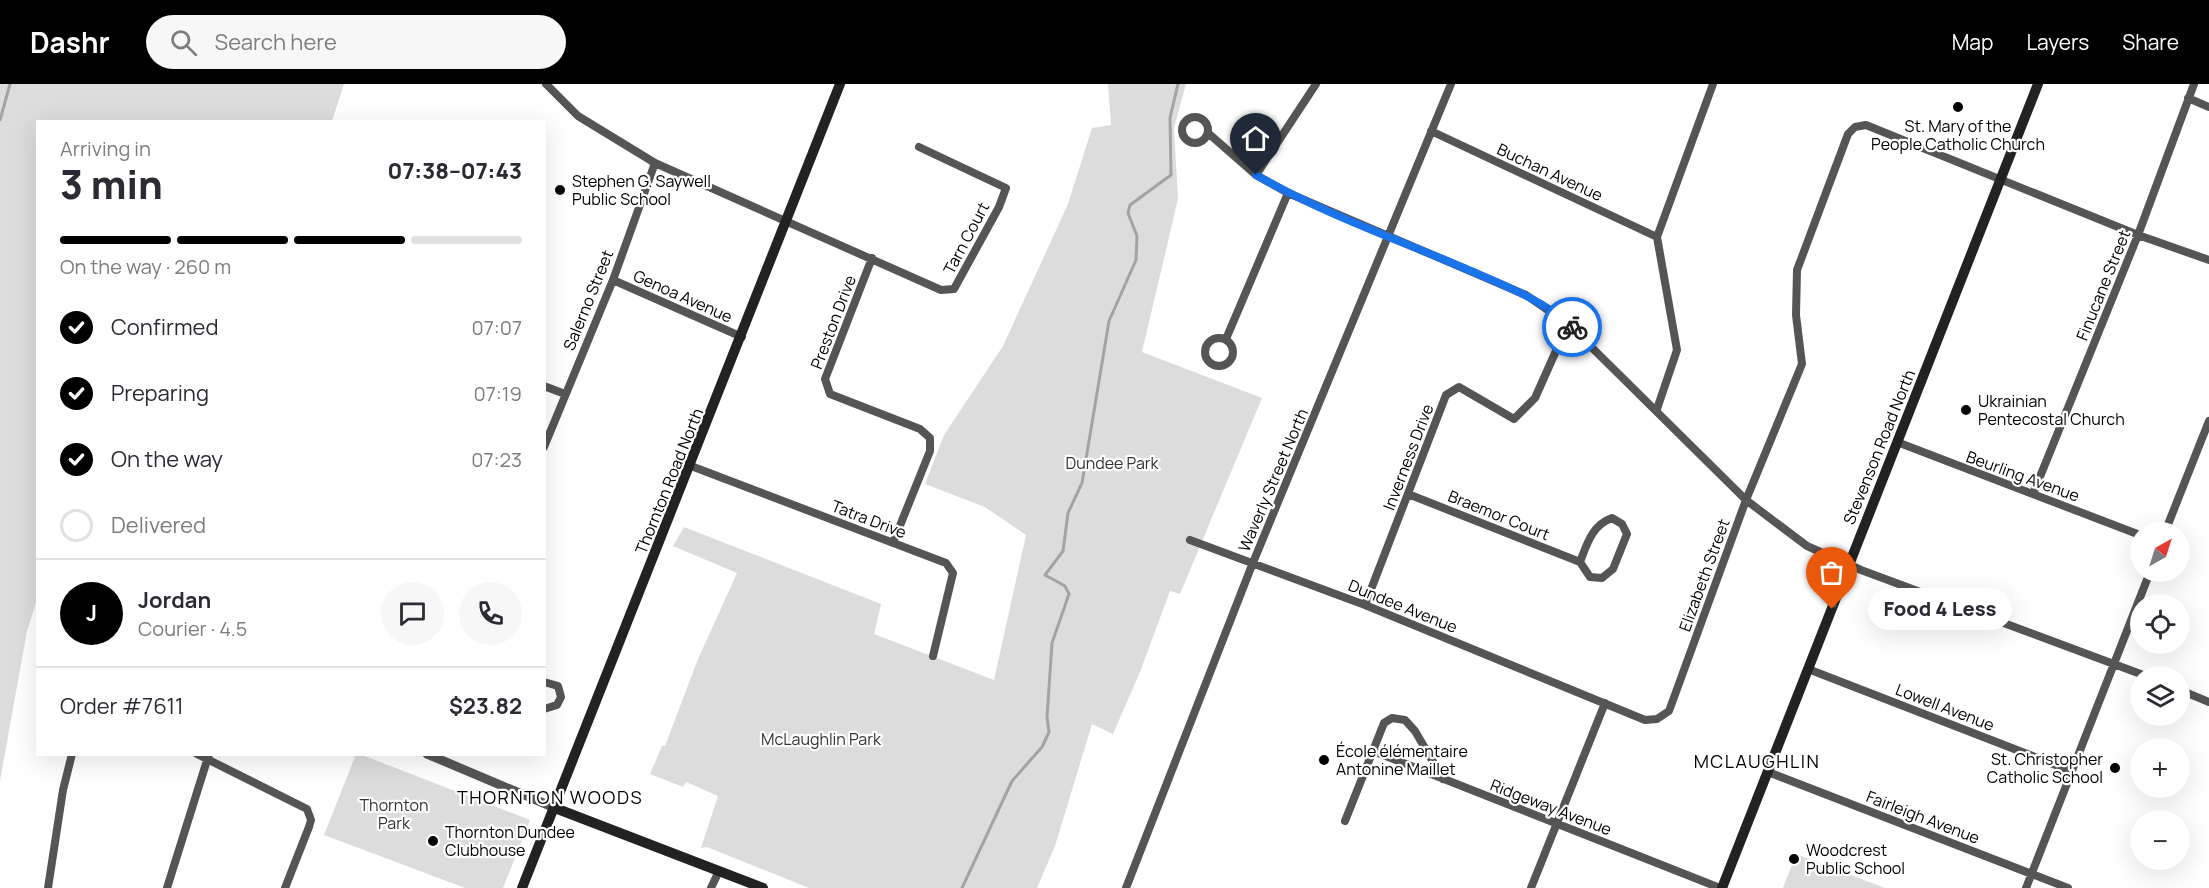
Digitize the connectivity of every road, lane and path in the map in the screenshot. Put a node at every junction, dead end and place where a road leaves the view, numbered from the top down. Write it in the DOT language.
graph roads {
  1 [pos="546,84"];
  2 [pos="840,84"];
  3 [pos="1316,84"];
  4 [pos="1450,84"];
  5 [pos="1713,84"];
  6 [pos="2038,84"];
  7 [pos="2194,84"];
  8 [pos="2188,98"];
  9 [pos="2209,107"];
  10 [pos="1431,131"];
  11 [pos="1208,133"];
  12 [pos="919,147"];
  13 [pos="655,163"];
  14 [pos="1256,175"];
  15 [pos="2000,179"];
  16 [pos="1288,193"];
  17 [pos="787,222"];
  18 [pos="1389,235"];
  19 [pos="2138,235"];
  20 [pos="1657,237"];
  21 [pos="872,258"];
  22 [pos="2209,260"];
  23 [pos="613,280"];
  24 [pos="1568,324"];
  25 [pos="742,337"];
  26 [pos="1226,339"];
  27 [pos="546,387"];
  28 [pos="565,394"];
  29 [pos="1657,409"];
  30 [pos="2209,421"];
  31 [pos="546,442"];
  32 [pos="1897,442"];
  33 [pos="691,466"];
  34 [pos="1408,494"];
  35 [pos="2033,494"];
  36 [pos="1746,500"];
  37 [pos="2169,522"];
  38 [pos="2130,531"];
  39 [pos="1190,540"];
  40 [pos="893,543"];
  41 [pos="1580,562"];
  42 [pos="1252,565"];
  43 [pos="1849,565"];
  44 [pos="2146,582"];
  45 [pos="1365,605"];
  46 [pos="933,656"];
  47 [pos="2113,663"];
  48 [pos="1808,669"];
  49 [pos="2130,670"];
  50 [pos="546,682"];
  51 [pos="2190,694"];
  52 [pos="2209,702"];
  53 [pos="1605,703"];
  54 [pos="546,708"];
  55 [pos="1373,751"];
  56 [pos="72,756"];
  57 [pos="433,756"];
  58 [pos="208,758"];
  59 [pos="2071,771"];
  60 [pos="1768,772"];
  61 [pos="1443,779"];
  62 [pos="555,808"];
  63 [pos="1345,821"];
  64 [pos="1558,823"];
  65 [pos="719,871"];
  66 [pos="2031,873"];
  67 [pos="48,888"];
  68 [pos="167,888"];
  69 [pos="285,888"];
  70 [pos="522,888"];
  71 [pos="711,888"];
  72 [pos="763,888"];
  73 [pos="1126,888"];
  74 [pos="1531,888"];
  75 [pos="1721,888"];
  76 [pos="2026,888"];
  77 [pos="2068,888"];
  1 -- 13 [label="street, Tarn Court"];
  2 -- 17 [label="main road, Thornton Road North"];
  3 -- 14 [label="street"];
  4 -- 10 [label="street, Waverly Street North"];
  5 -- 20 [label="street"];
  6 -- 15 [label="main road, Stevenson Road North"];
  7 -- 8 [label="street, Finucane Street"];
  8 -- 9 [label="street"];
  8 -- 19 [label="street, Finucane Street"];
  10 -- 18 [label="street, Waverly Street North"];
  10 -- 20 [label="street, Buchan Avenue"];
  11 -- 14 [label="street"];
  12 -- 21 [label="street, Tarn Court"];
  13 -- 17 [label="street, Tarn Court"];
  13 -- 23 [label="street, Salerno Street"];
  14 -- 16 [label="street"];
  15 -- 19 [label="street"];
  15 -- 32 [label="main road, Stevenson Road North"];
  15 -- 36 [label="street, Elizabeth Street"];
  16 -- 18 [label="street"];
  16 -- 26 [label="street"];
  17 -- 21 [label="street, Tarn Court"];
  17 -- 25 [label="main road, Thornton Road North"];
  18 -- 24 [label="street"];
  18 -- 42 [label="street, Waverly Street North"];
  19 -- 22 [label="street"];
  19 -- 35 [label="street, Finucane Street"];
  20 -- 29 [label="street"];
  21 -- 40 [label="street, Preston Drive"];
  23 -- 25 [label="street, Genoa Avenue"];
  23 -- 28 [label="street, Salerno Street"];
  24 -- 29 [label="street"];
  24 -- 34 [label="street, Inverness Drive"];
  25 -- 33 [label="main road, Thornton Road North"];
  27 -- 28 [label="street"];
  28 -- 31 [label="street, Salerno Street"];
  29 -- 36 [label="street"];
  30 -- 37 [label="street"];
  32 -- 35 [label="street, Beurling Avenue"];
  32 -- 43 [label="main road, Stevenson Road North"];
  33 -- 40 [label="street, Tatra Drive"];
  33 -- 62 [label="main road, Thornton Road North"];
  34 -- 41 [label="street, Braemor Court"];
  34 -- 45 [label="street, Inverness Drive"];
  35 -- 38 [label="street, Beurling Avenue"];
  36 -- 43 [label="street"];
  36 -- 53 [label="street, Elizabeth Street"];
  39 -- 42 [label="street, Dundee Avenue"];
  40 -- 46 [label="street, Tatra Drive"];
  41 -- 41 [label="street, Braemor Court"];
  42 -- 45 [label="street, Dundee Avenue"];
  42 -- 73 [label="street, Waverly Street North"];
  43 -- 47 [label="street"];
  43 -- 48 [label="main road, Stevenson Road North"];
  44 -- 47 [label="street"];
  45 -- 53 [label="street, Dundee Avenue"];
  47 -- 49 [label="street"];
  47 -- 59 [label="street"];
  48 -- 59 [label="street, Lowell Avenue"];
  48 -- 60 [label="main road, Stevenson Road North"];
  50 -- 54 [label="street"];
  51 -- 52 [label="street"];
  53 -- 64 [label="street"];
  55 -- 61 [label="street, Ridgeway Avenue"];
  55 -- 61 [label="street"];
  55 -- 63 [label="street"];
  56 -- 67 [label="street"];
  57 -- 62 [label="street"];
  58 -- 68 [label="street"];
  58 -- 69 [label="street"];
  59 -- 66 [label="street"];
  60 -- 66 [label="street, Fairleigh Avenue"];
  60 -- 75 [label="main road, Stevenson Road North"];
  61 -- 64 [label="street, Ridgeway Avenue"];
  62 -- 65 [label="main road"];
  62 -- 70 [label="main road, Thornton Road North"];
  64 -- 74 [label="street"];
  64 -- 75 [label="street, Ridgeway Avenue"];
  65 -- 71 [label="street"];
  65 -- 72 [label="main road"];
  66 -- 76 [label="street"];
  66 -- 77 [label="street, Fairleigh Avenue"];
}
